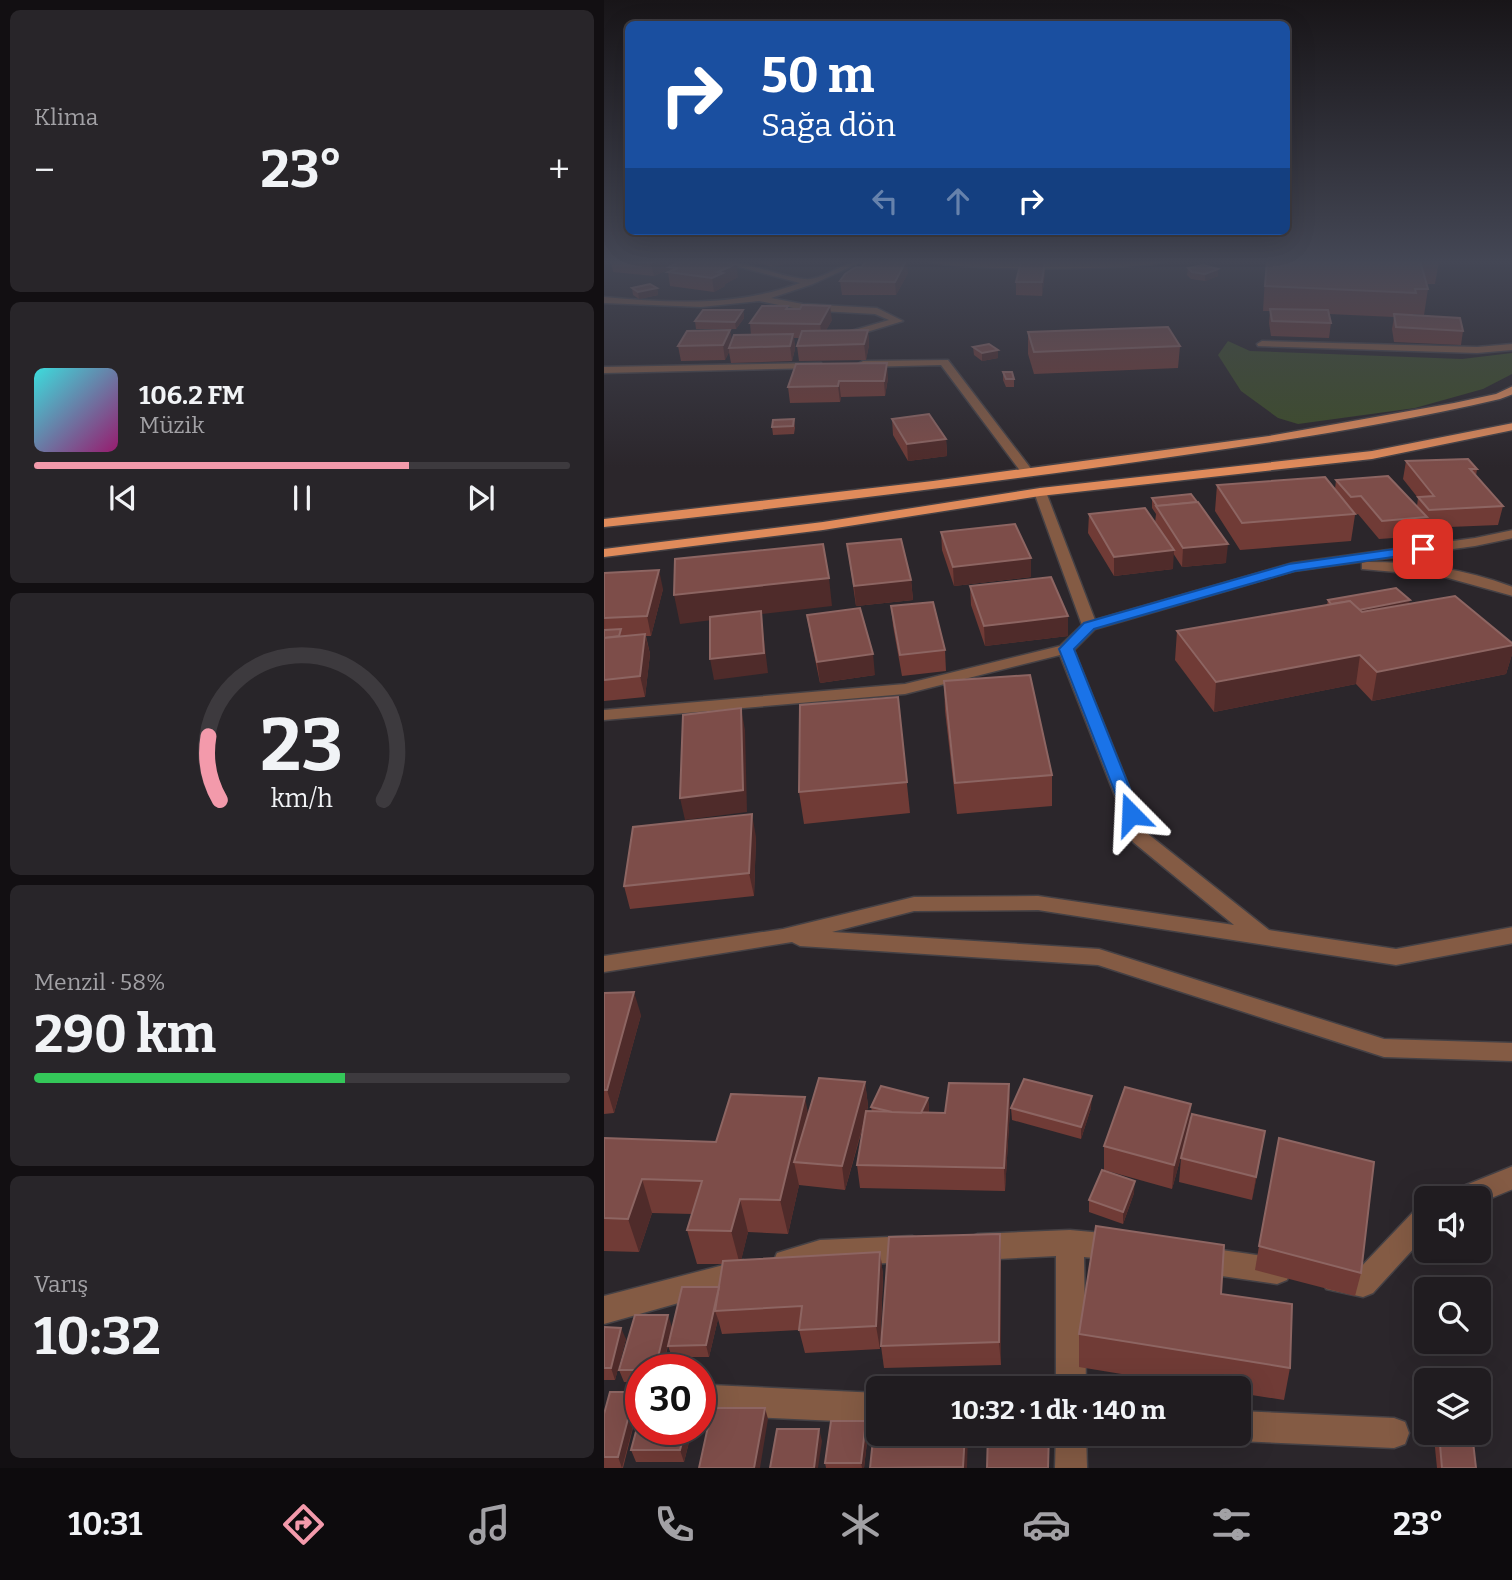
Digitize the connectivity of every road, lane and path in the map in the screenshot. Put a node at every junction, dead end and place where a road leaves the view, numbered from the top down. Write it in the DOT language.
graph roads {
  1 [pos="868,330"];
  2 [pos="841,337"];
  3 [pos="1262,344"];
  4 [pos="1512,347"];
  5 [pos="835,364"];
  6 [pos="849,364"];
  7 [pos="604,370"];
  8 [pos="1512,389"];
  9 [pos="1512,426"];
  10 [pos="1028,473"];
  11 [pos="1040,492"];
  12 [pos="604,523"];
  13 [pos="1512,534"];
  14 [pos="604,553"];
  15 [pos="1294,567"];
  16 [pos="1512,592"];
  17 [pos="1089,626"];
  18 [pos="1066,649"];
  19 [pos="604,715"];
  20 [pos="1512,934"];
  21 [pos="783,937"];
  22 [pos="1263,937"];
  23 [pos="604,964"];
  24 [pos="1512,1052"];
  25 [pos="1512,1177"];
  26 [pos="1491,1186"];
  27 [pos="1414,1230"];
  28 [pos="1070,1243"];
  29 [pos="959,1247"];
  30 [pos="931,1248"];
  31 [pos="1136,1251"];
  32 [pos="1176,1256"];
  33 [pos="604,1310"];
  34 [pos="1071,1376"];
  35 [pos="716,1400"];
  36 [pos="866,1407"];
  37 [pos="1251,1427"];
  38 [pos="1394,1433"];
  39 [pos="1071,1446"];
  40 [pos="1071,1468"];
  1 -- 2 [label="street"];
  3 -- 4 [label="street"];
  5 -- 7 [label="street"];
  6 -- 10 [label="street"];
  8 -- 10 [label="main road"];
  9 -- 11 [label="main road"];
  10 -- 12 [label="main road"];
  11 -- 14 [label="main road"];
  11 -- 17 [label="street"];
  13 -- 15 [label="street"];
  15 -- 16 [label="street"];
  15 -- 17 [label="street"];
  17 -- 18 [label="street"];
  18 -- 19 [label="street"];
  18 -- 22 [label="street"];
  20 -- 22 [label="street"];
  21 -- 22 [label="street"];
  21 -- 23 [label="street"];
  21 -- 24 [label="street"];
  25 -- 26 [label="street"];
  27 -- 32 [label="street"];
  28 -- 29 [label="street"];
  28 -- 31 [label="street"];
  28 -- 34 [label="street"];
  30 -- 33 [label="street"];
  35 -- 36 [label="street"];
  37 -- 38 [label="street"];
  39 -- 40 [label="street"];
}
